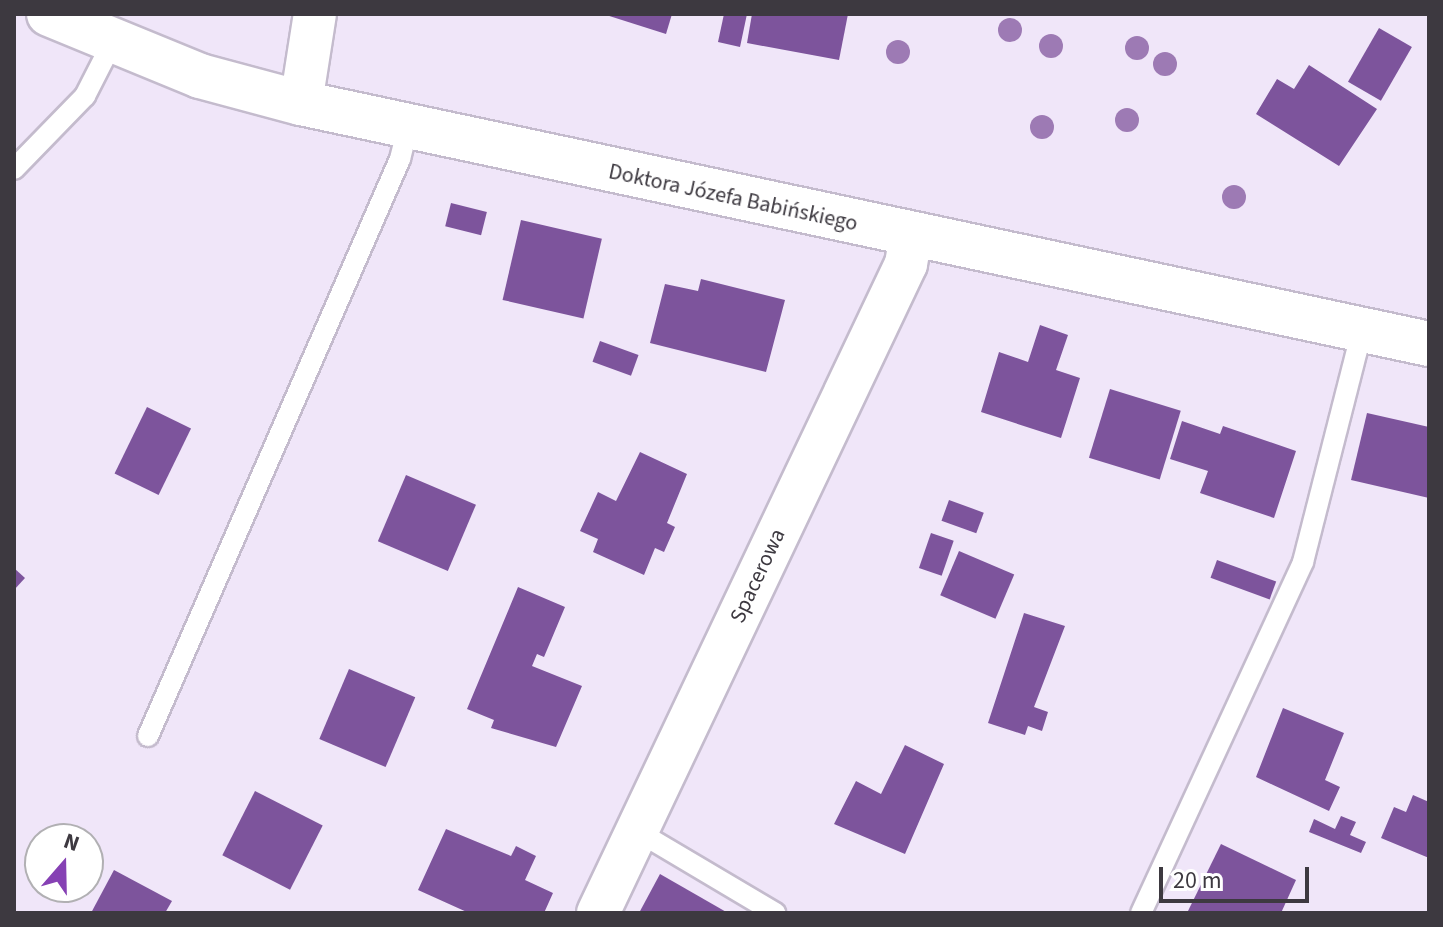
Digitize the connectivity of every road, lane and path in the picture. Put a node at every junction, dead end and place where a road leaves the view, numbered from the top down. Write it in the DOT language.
graph roads {
  1 [pos="49,14"];
  2 [pos="315,14"];
  3 [pos="112,43"];
  4 [pos="301,103"];
  5 [pos="408,126"];
  6 [pos="14,169"];
  7 [pos="911,236"];
  8 [pos="1362,331"];
  9 [pos="1429,344"];
  10 [pos="148,736"];
  11 [pos="637,831"];
  12 [pos="598,913"];
  13 [pos="775,913"];
  14 [pos="1141,913"];
  1 -- 3 [label="street, Doktora Józefa Babińskiego"];
  2 -- 4 [label="street"];
  3 -- 4 [label="street, Doktora Józefa Babińskiego"];
  3 -- 6 [label="lane"];
  4 -- 5 [label="street, Doktora Józefa Babińskiego"];
  5 -- 7 [label="street, Doktora Józefa Babińskiego"];
  5 -- 10 [label="lane"];
  7 -- 8 [label="street, Doktora Józefa Babińskiego"];
  7 -- 11 [label="street, Spacerowa"];
  8 -- 9 [label="street, Doktora Józefa Babińskiego"];
  8 -- 14 [label="lane"];
  11 -- 12 [label="street, Spacerowa"];
  11 -- 13 [label="lane"];
}
